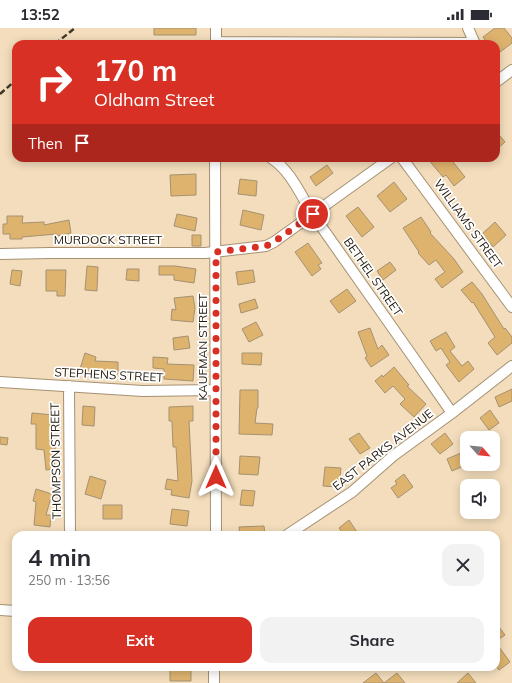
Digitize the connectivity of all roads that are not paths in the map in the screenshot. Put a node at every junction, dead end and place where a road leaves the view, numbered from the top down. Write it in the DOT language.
graph roads {
  1 [pos="216,28"];
  2 [pos="468,28"];
  3 [pos="216,40"];
  4 [pos="472,40"];
  5 [pos="512,70"];
  6 [pos="500,79"];
  7 [pos="215,162"];
  8 [pos="277,162"];
  9 [pos="385,162"];
  10 [pos="405,162"];
  11 [pos="313,214"];
  12 [pos="216,252"];
  13 [pos="0,254"];
  14 [pos="512,306"];
  15 [pos="512,366"];
  16 [pos="0,382"];
  17 [pos="69,386"];
  18 [pos="216,390"];
  19 [pos="452,413"];
  20 [pos="70,531"];
  21 [pos="216,531"];
  22 [pos="293,531"];
  23 [pos="0,610"];
  24 [pos="12,610"];
  25 [pos="214,671"];
  26 [pos="214,683"];
  1 -- 3 [label="street"];
  2 -- 4 [label="street"];
  5 -- 6 [label="street"];
  7 -- 12 [label="street, KAUFMAN STREET"];
  8 -- 11 [label="street, BETHEL STREET"];
  9 -- 11 [label="street, MURDOCK STREET"];
  10 -- 14 [label="street, WILLIAMS STREET"];
  11 -- 12 [label="street, MURDOCK STREET"];
  11 -- 19 [label="street, BETHEL STREET"];
  12 -- 13 [label="street, MURDOCK STREET"];
  12 -- 18 [label="street, KAUFMAN STREET"];
  15 -- 19 [label="street, EAST PARKS AVENUE"];
  16 -- 17 [label="street, STEPHENS STREET"];
  17 -- 18 [label="street, STEPHENS STREET"];
  17 -- 20 [label="street, THOMPSON STREET"];
  18 -- 21 [label="street, KAUFMAN STREET"];
  19 -- 22 [label="street, EAST PARKS AVENUE"];
  23 -- 24 [label="street"];
  25 -- 26 [label="street"];
}
